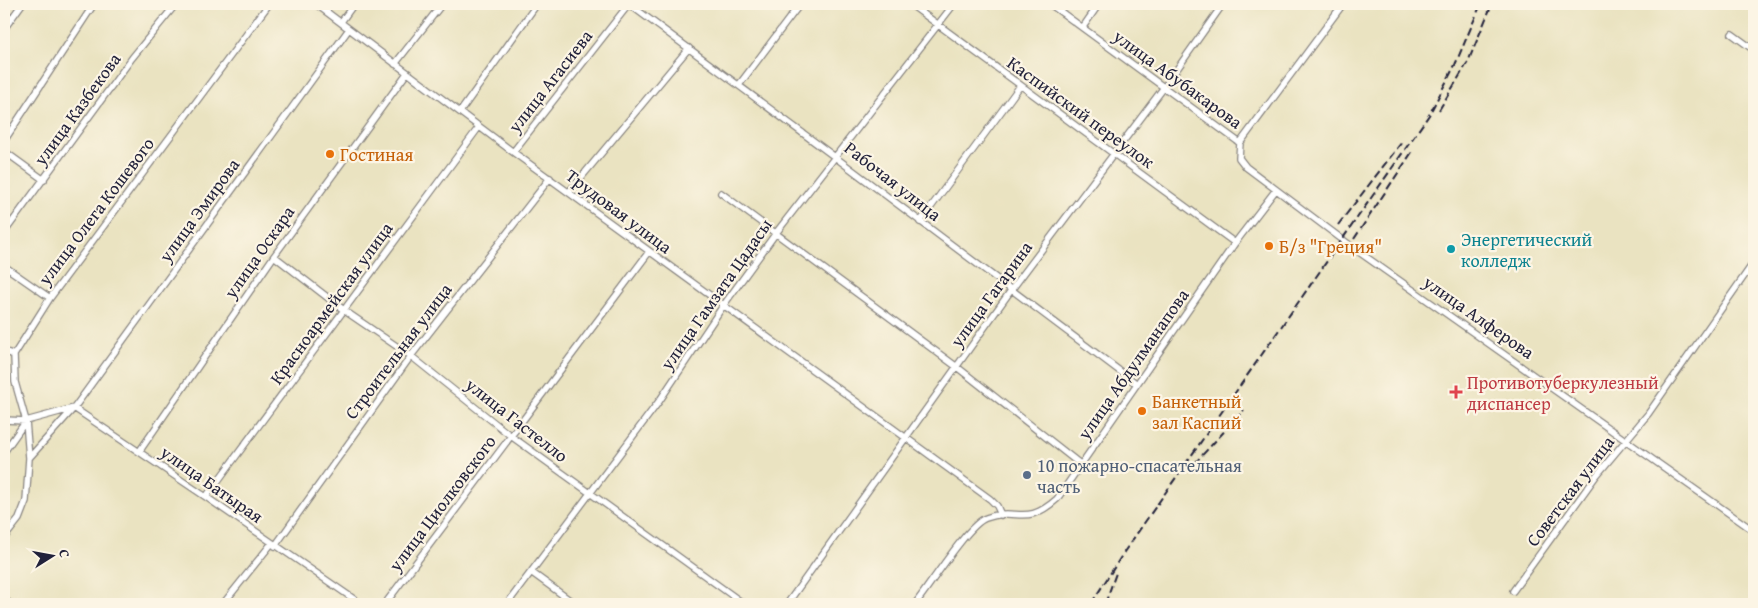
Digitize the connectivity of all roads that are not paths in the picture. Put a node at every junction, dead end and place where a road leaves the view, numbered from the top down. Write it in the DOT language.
graph roads {
  1 [pos="22,4"];
  2 [pos="94,4"];
  3 [pos="176,4"];
  4 [pos="269,4"];
  5 [pos="316,4"];
  6 [pos="354,4"];
  7 [pos="442,4"];
  8 [pos="537,4"];
  9 [pos="629,4"];
  10 [pos="800,4"];
  11 [pos="910,4"];
  12 [pos="954,4"];
  13 [pos="1050,4"];
  14 [pos="1100,4"];
  15 [pos="1223,4"];
  16 [pos="1343,4"];
  17 [pos="341,22"];
  18 [pos="938,25"];
  19 [pos="1082,27"];
  20 [pos="4,29"];
  21 [pos="349,29"];
  22 [pos="1732,34"];
  23 [pos="689,48"];
  24 [pos="1754,50"];
  25 [pos="395,64"];
  26 [pos="407,73"];
  27 [pos="739,85"];
  28 [pos="1020,86"];
  29 [pos="1165,86"];
  30 [pos="460,112"];
  31 [pos="479,127"];
  32 [pos="4,141"];
  33 [pos="1240,143"];
  34 [pos="4,151"];
  35 [pos="513,152"];
  36 [pos="1113,154"];
  37 [pos="836,156"];
  38 [pos="550,178"];
  39 [pos="44,180"];
  40 [pos="1275,191"];
  41 [pos="570,192"];
  42 [pos="721,193"];
  43 [pos="920,222"];
  44 [pos="4,232"];
  45 [pos="776,233"];
  46 [pos="1236,243"];
  47 [pos="649,252"];
  48 [pos="274,256"];
  49 [pos="1754,262"];
  50 [pos="4,266"];
  51 [pos="1012,289"];
  52 [pos="50,298"];
  53 [pos="723,306"];
  54 [pos="345,311"];
  55 [pos="4,350"];
  56 [pos="14,355"];
  57 [pos="411,356"];
  58 [pos="957,367"];
  59 [pos="1137,384"];
  60 [pos="74,408"];
  61 [pos="4,420"];
  62 [pos="26,421"];
  63 [pos="511,436"];
  64 [pos="906,440"];
  65 [pos="1626,442"];
  66 [pos="4,452"];
  67 [pos="139,452"];
  68 [pos="29,458"];
  69 [pos="1080,464"];
  70 [pos="590,494"];
  71 [pos="206,496"];
  72 [pos="1001,515"];
  73 [pos="1754,531"];
  74 [pos="4,538"];
  75 [pos="274,544"];
  76 [pos="531,572"];
  77 [pos="1513,591"];
  78 [pos="4,599"];
  79 [pos="10,604"];
  80 [pos="223,604"];
  81 [pos="361,604"];
  82 [pos="385,604"];
  83 [pos="507,604"];
  84 [pos="575,604"];
  85 [pos="744,604"];
  86 [pos="787,604"];
  87 [pos="916,604"];
  1 -- 20 [label="street"];
  2 -- 32 [label="street"];
  3 -- 39 [label="street, улица Казбекова"];
  4 -- 52 [label="street, улица Олега Кошевого"];
  5 -- 17 [label="street, Трудовая улица"];
  6 -- 17 [label="street"];
  7 -- 25 [label="street"];
  8 -- 30 [label="street"];
  9 -- 23 [label="street, Рабочая улица"];
  9 -- 35 [label="street, улица Агасиева"];
  10 -- 27 [label="street"];
  11 -- 18 [label="street, Каспийский переулок"];
  12 -- 18 [label="street, улица Гамзата Цадасы"];
  13 -- 19 [label="street, улица Абубакарова"];
  14 -- 19 [label="street"];
  15 -- 29 [label="street, улица Гагарина"];
  16 -- 33 [label="street"];
  17 -- 21 [label="street, Трудовая улица"];
  18 -- 28 [label="street, Каспийский переулок"];
  18 -- 37 [label="street, улица Гамзата Цадасы"];
  19 -- 29 [label="street, улица Абубакарова"];
  21 -- 25 [label="street, Трудовая улица"];
  21 -- 60 [label="street, улица Эмирова"];
  22 -- 24 [label="street"];
  23 -- 27 [label="street, Рабочая улица"];
  23 -- 41 [label="street"];
  25 -- 26 [label="street, Трудовая улица"];
  26 -- 30 [label="street, Трудовая улица"];
  26 -- 48 [label="street, улица Оскара"];
  27 -- 37 [label="street, Рабочая улица"];
  28 -- 36 [label="street, Каспийский переулок"];
  28 -- 43 [label="street"];
  29 -- 33 [label="street, улица Абубакарова"];
  29 -- 36 [label="street, улица Гагарина"];
  30 -- 31 [label="street, Трудовая улица"];
  31 -- 35 [label="street, Трудовая улица"];
  31 -- 54 [label="street, Красноармейская улица"];
  33 -- 40 [label="street, улица Алферова"];
  34 -- 39 [label="street"];
  35 -- 38 [label="street, Трудовая улица"];
  36 -- 46 [label="street, Каспийский переулок"];
  36 -- 51 [label="street, улица Гагарина"];
  37 -- 43 [label="street, Рабочая улица"];
  37 -- 45 [label="street, улица Гамзата Цадасы"];
  38 -- 41 [label="street, Трудовая улица"];
  38 -- 57 [label="street, Строительная улица"];
  39 -- 44 [label="street, улица Казбекова"];
  40 -- 46 [label="street, улица Абдулманапова"];
  40 -- 65 [label="street, улица Алферова"];
  41 -- 47 [label="street, Трудовая улица"];
  42 -- 45 [label="street"];
  43 -- 51 [label="street, Рабочая улица"];
  45 -- 53 [label="street, улица Гамзата Цадасы"];
  45 -- 58 [label="street"];
  46 -- 59 [label="street, улица Абдулманапова"];
  47 -- 53 [label="street, Трудовая улица"];
  47 -- 63 [label="street, улица Циолковского"];
  48 -- 54 [label="street, улица Гастелло"];
  48 -- 67 [label="street, улица Оскара"];
  49 -- 65 [label="street, Советская улица"];
  50 -- 52 [label="street"];
  51 -- 58 [label="street, улица Гагарина"];
  51 -- 59 [label="street, Рабочая улица"];
  52 -- 56 [label="street, улица Олега Кошевого"];
  53 -- 64 [label="street, Трудовая улица"];
  53 -- 70 [label="street, улица Гамзата Цадасы"];
  54 -- 57 [label="street, улица Гастелло"];
  54 -- 71 [label="street, Красноармейская улица"];
  55 -- 56 [label="street"];
  56 -- 62 [label="street"];
  57 -- 63 [label="street, улица Гастелло"];
  57 -- 75 [label="street, Строительная улица"];
  58 -- 64 [label="street, улица Гагарина"];
  58 -- 69 [label="street"];
  59 -- 69 [label="street, улица Абдулманапова"];
  60 -- 62 [label="street"];
  60 -- 67 [label="street, улица Батырая"];
  60 -- 68 [label="street, улица Эмирова"];
  61 -- 62 [label="street"];
  62 -- 66 [label="street"];
  62 -- 68 [label="street"];
  63 -- 70 [label="street, улица Гастелло"];
  63 -- 82 [label="street, улица Циолковского"];
  64 -- 72 [label="street, Трудовая улица"];
  64 -- 86 [label="street, улица Гагарина"];
  65 -- 73 [label="street, улица Алферова"];
  65 -- 77 [label="street, Советская улица"];
  67 -- 71 [label="street, улица Батырая"];
  68 -- 74 [label="street"];
  69 -- 72 [label="street, улица Абдулманапова"];
  70 -- 76 [label="street, улица Гамзата Цадасы"];
  70 -- 85 [label="street, улица Гастелло"];
  71 -- 75 [label="street, улица Батырая"];
  72 -- 87 [label="street, улица Абдулманапова"];
  75 -- 80 [label="street, Строительная улица"];
  75 -- 81 [label="street, улица Батырая"];
  76 -- 83 [label="street, улица Гамзата Цадасы"];
  76 -- 84 [label="street"];
  78 -- 79 [label="street"];
}
